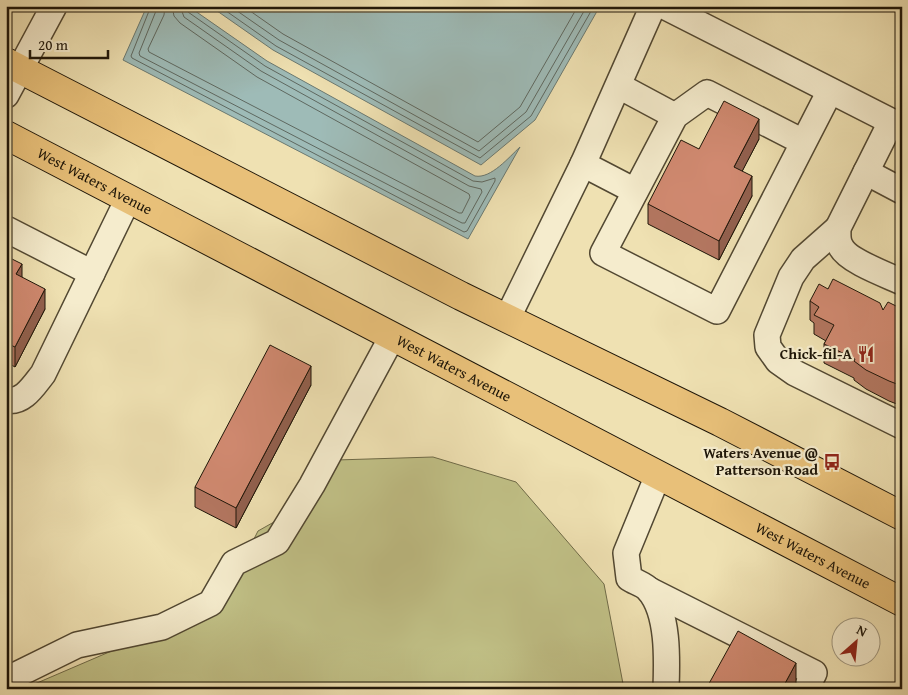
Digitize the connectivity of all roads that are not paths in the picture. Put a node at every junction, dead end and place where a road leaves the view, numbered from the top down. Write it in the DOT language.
graph roads {
  1 [pos="54,6"];
  2 [pos="653,6"];
  3 [pos="664,6"];
  4 [pos="13,66"];
  5 [pos="619,86"];
  6 [pos="830,91"];
  7 [pos="6,95"];
  8 [pos="676,116"];
  9 [pos="896,125"];
  10 [pos="6,135"];
  11 [pos="804,142"];
  12 [pos="583,164"];
  13 [pos="866,172"];
  14 [pos="902,190"];
  15 [pos="636,191"];
  16 [pos="128,200"];
  17 [pos="6,228"];
  18 [pos="838,228"];
  19 [pos="92,273"];
  20 [pos="902,282"];
  21 [pos="507,319"];
  22 [pos="392,337"];
  23 [pos="6,400"];
  24 [pos="900,426"];
  25 [pos="658,475"];
  26 [pos="902,516"];
  27 [pos="649,590"];
  28 [pos="902,602"];
  29 [pos="6,680"];
  30 [pos="666,689"];
  31 [pos="806,689"];
  1 -- 4 [label="street"];
  2 -- 5 [label="street"];
  3 -- 6 [label="street"];
  4 -- 7 [label="street"];
  4 -- 21 [label="main road"];
  5 -- 8 [label="street"];
  5 -- 12 [label="street"];
  6 -- 9 [label="street"];
  6 -- 11 [label="street"];
  8 -- 11 [label="street"];
  8 -- 15 [label="street"];
  9 -- 13 [label="street"];
  10 -- 16 [label="main road, West Waters Avenue"];
  11 -- 15 [label="street"];
  12 -- 15 [label="street"];
  12 -- 21 [label="street"];
  13 -- 14 [label="street"];
  13 -- 18 [label="street"];
  16 -- 19 [label="street"];
  16 -- 22 [label="main road, West Waters Avenue"];
  17 -- 19 [label="street"];
  18 -- 20 [label="street"];
  18 -- 24 [label="street"];
  19 -- 23 [label="street"];
  21 -- 26 [label="main road"];
  22 -- 25 [label="main road, West Waters Avenue"];
  22 -- 29 [label="street"];
  25 -- 27 [label="street"];
  25 -- 28 [label="main road, West Waters Avenue"];
  27 -- 30 [label="street"];
  27 -- 31 [label="street"];
}
